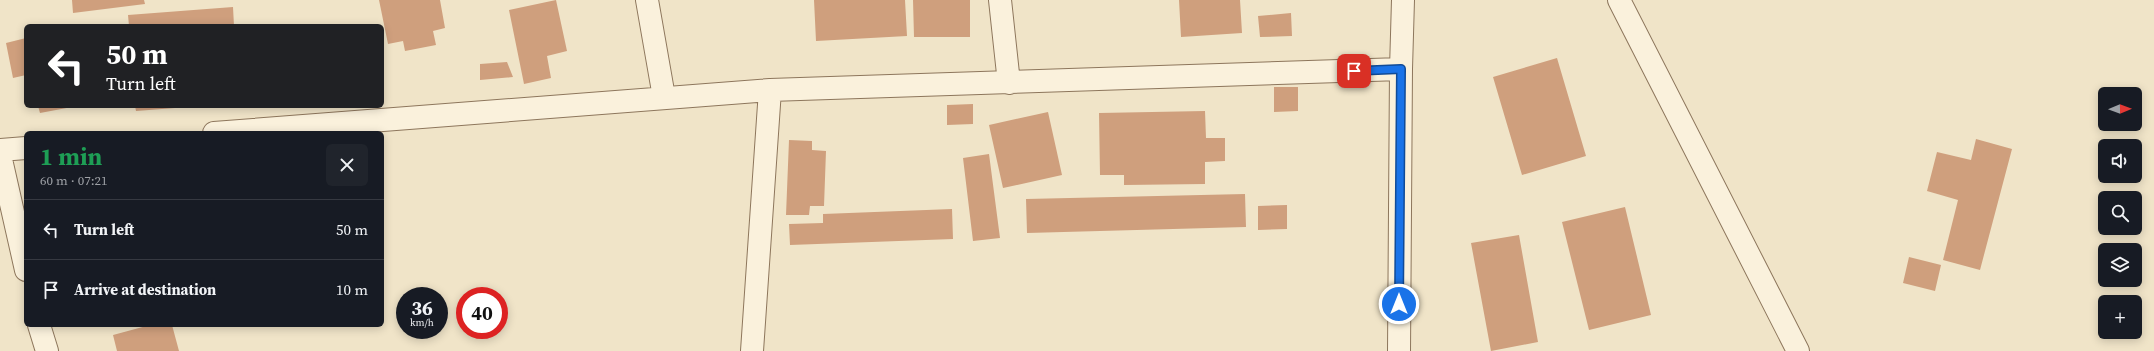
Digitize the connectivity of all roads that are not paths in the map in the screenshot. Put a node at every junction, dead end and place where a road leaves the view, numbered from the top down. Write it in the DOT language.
graph roads {
  1 [pos="647,0"];
  2 [pos="1000,0"];
  3 [pos="1403,0"];
  4 [pos="1619,0"];
  5 [pos="1401,69"];
  6 [pos="1009,83"];
  7 [pos="770,90"];
  8 [pos="664,97"];
  9 [pos="239,131"];
  10 [pos="24,148"];
  11 [pos="0,150"];
  12 [pos="0,154"];
  13 [pos="24,261"];
  14 [pos="40,327"];
  15 [pos="47,351"];
  16 [pos="752,351"];
  17 [pos="1399,351"];
  18 [pos="1798,351"];
  1 -- 8 [label="street"];
  2 -- 6 [label="street"];
  3 -- 5 [label="street"];
  4 -- 18 [label="street"];
  5 -- 6 [label="street"];
  5 -- 17 [label="street"];
  6 -- 7 [label="street"];
  7 -- 8 [label="street"];
  7 -- 16 [label="street"];
  8 -- 9 [label="street"];
  10 -- 11 [label="street"];
  12 -- 13 [label="street"];
  14 -- 15 [label="street"];
}
